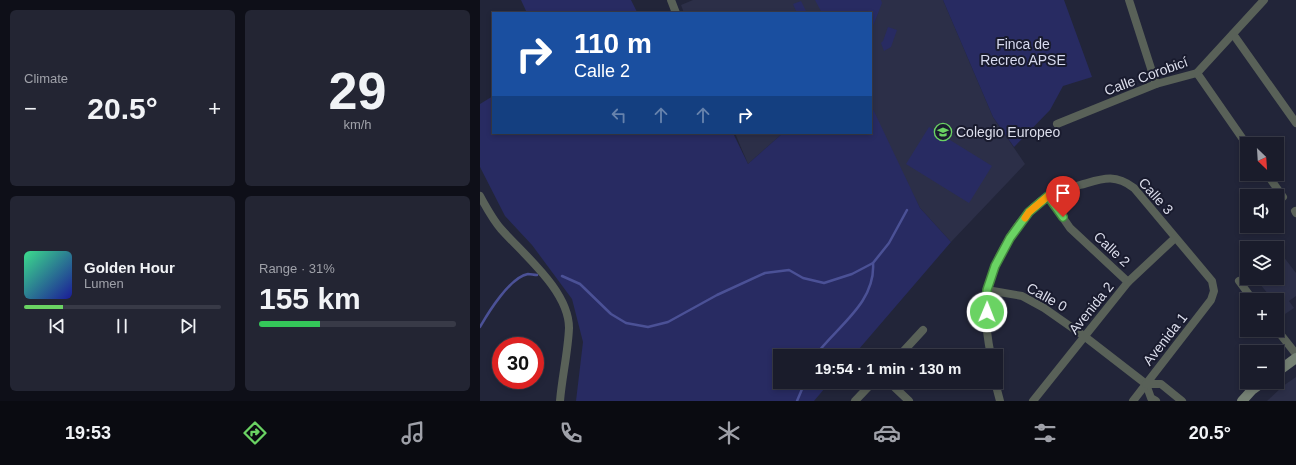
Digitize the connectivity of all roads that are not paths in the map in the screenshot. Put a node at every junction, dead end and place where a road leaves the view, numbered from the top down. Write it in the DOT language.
graph roads {
  1 [pos="671,0"];
  2 [pos="1130,0"];
  3 [pos="1264,0"];
  4 [pos="676,12"];
  5 [pos="1234,34"];
  6 [pos="1197,73"];
  7 [pos="1156,84"];
  8 [pos="1296,123"];
  9 [pos="1057,124"];
  10 [pos="1241,137"];
  11 [pos="480,196"];
  12 [pos="1048,196"];
  13 [pos="1175,238"];
  14 [pos="1239,281"];
  15 [pos="1128,282"];
  16 [pos="987,290"];
  17 [pos="1214,291"];
  18 [pos="1248,293"];
  19 [pos="923,330"];
  20 [pos="1084,336"];
  21 [pos="1283,337"];
  22 [pos="905,349"];
  23 [pos="990,349"];
  24 [pos="1296,354"];
  25 [pos="1296,358"];
  26 [pos="1284,367"];
  27 [pos="1146,384"];
  28 [pos="866,389"];
  29 [pos="897,389"];
  30 [pos="997,389"];
  31 [pos="1253,389"];
  32 [pos="560,401"];
  33 [pos="855,401"];
  34 [pos="909,401"];
  35 [pos="1000,401"];
  36 [pos="1033,401"];
  37 [pos="1133,401"];
  38 [pos="1156,401"];
  39 [pos="1182,401"];
  40 [pos="1242,401"];
  1 -- 4 [label="street"];
  2 -- 7 [label="street"];
  3 -- 5 [label="street, Calle Corobicí"];
  5 -- 6 [label="street, Calle Corobicí"];
  5 -- 8 [label="street"];
  6 -- 7 [label="street, Calle Corobicí"];
  6 -- 10 [label="street"];
  7 -- 9 [label="street, Calle Corobicí"];
  11 -- 32 [label="street"];
  12 -- 13 [label="street, Calle 3"];
  12 -- 15 [label="street, Calle 2"];
  12 -- 16 [label="street"];
  13 -- 15 [label="street, Avenida 2"];
  13 -- 17 [label="street, Calle 3"];
  14 -- 18 [label="street"];
  15 -- 20 [label="street, Avenida 2"];
  16 -- 20 [label="street, Calle 0"];
  16 -- 23 [label="street"];
  17 -- 27 [label="street, Avenida 1"];
  19 -- 22 [label="street"];
  20 -- 27 [label="street, Calle 0"];
  20 -- 36 [label="street, Avenida 2"];
  21 -- 24 [label="street"];
  25 -- 26 [label="main road"];
  27 -- 37 [label="street, Avenida 1"];
  27 -- 38 [label="street, Calle 0"];
  27 -- 39 [label="street, Calle 0"];
  28 -- 33 [label="street"];
  29 -- 34 [label="street"];
  30 -- 35 [label="street"];
  31 -- 40 [label="main road"];
}
